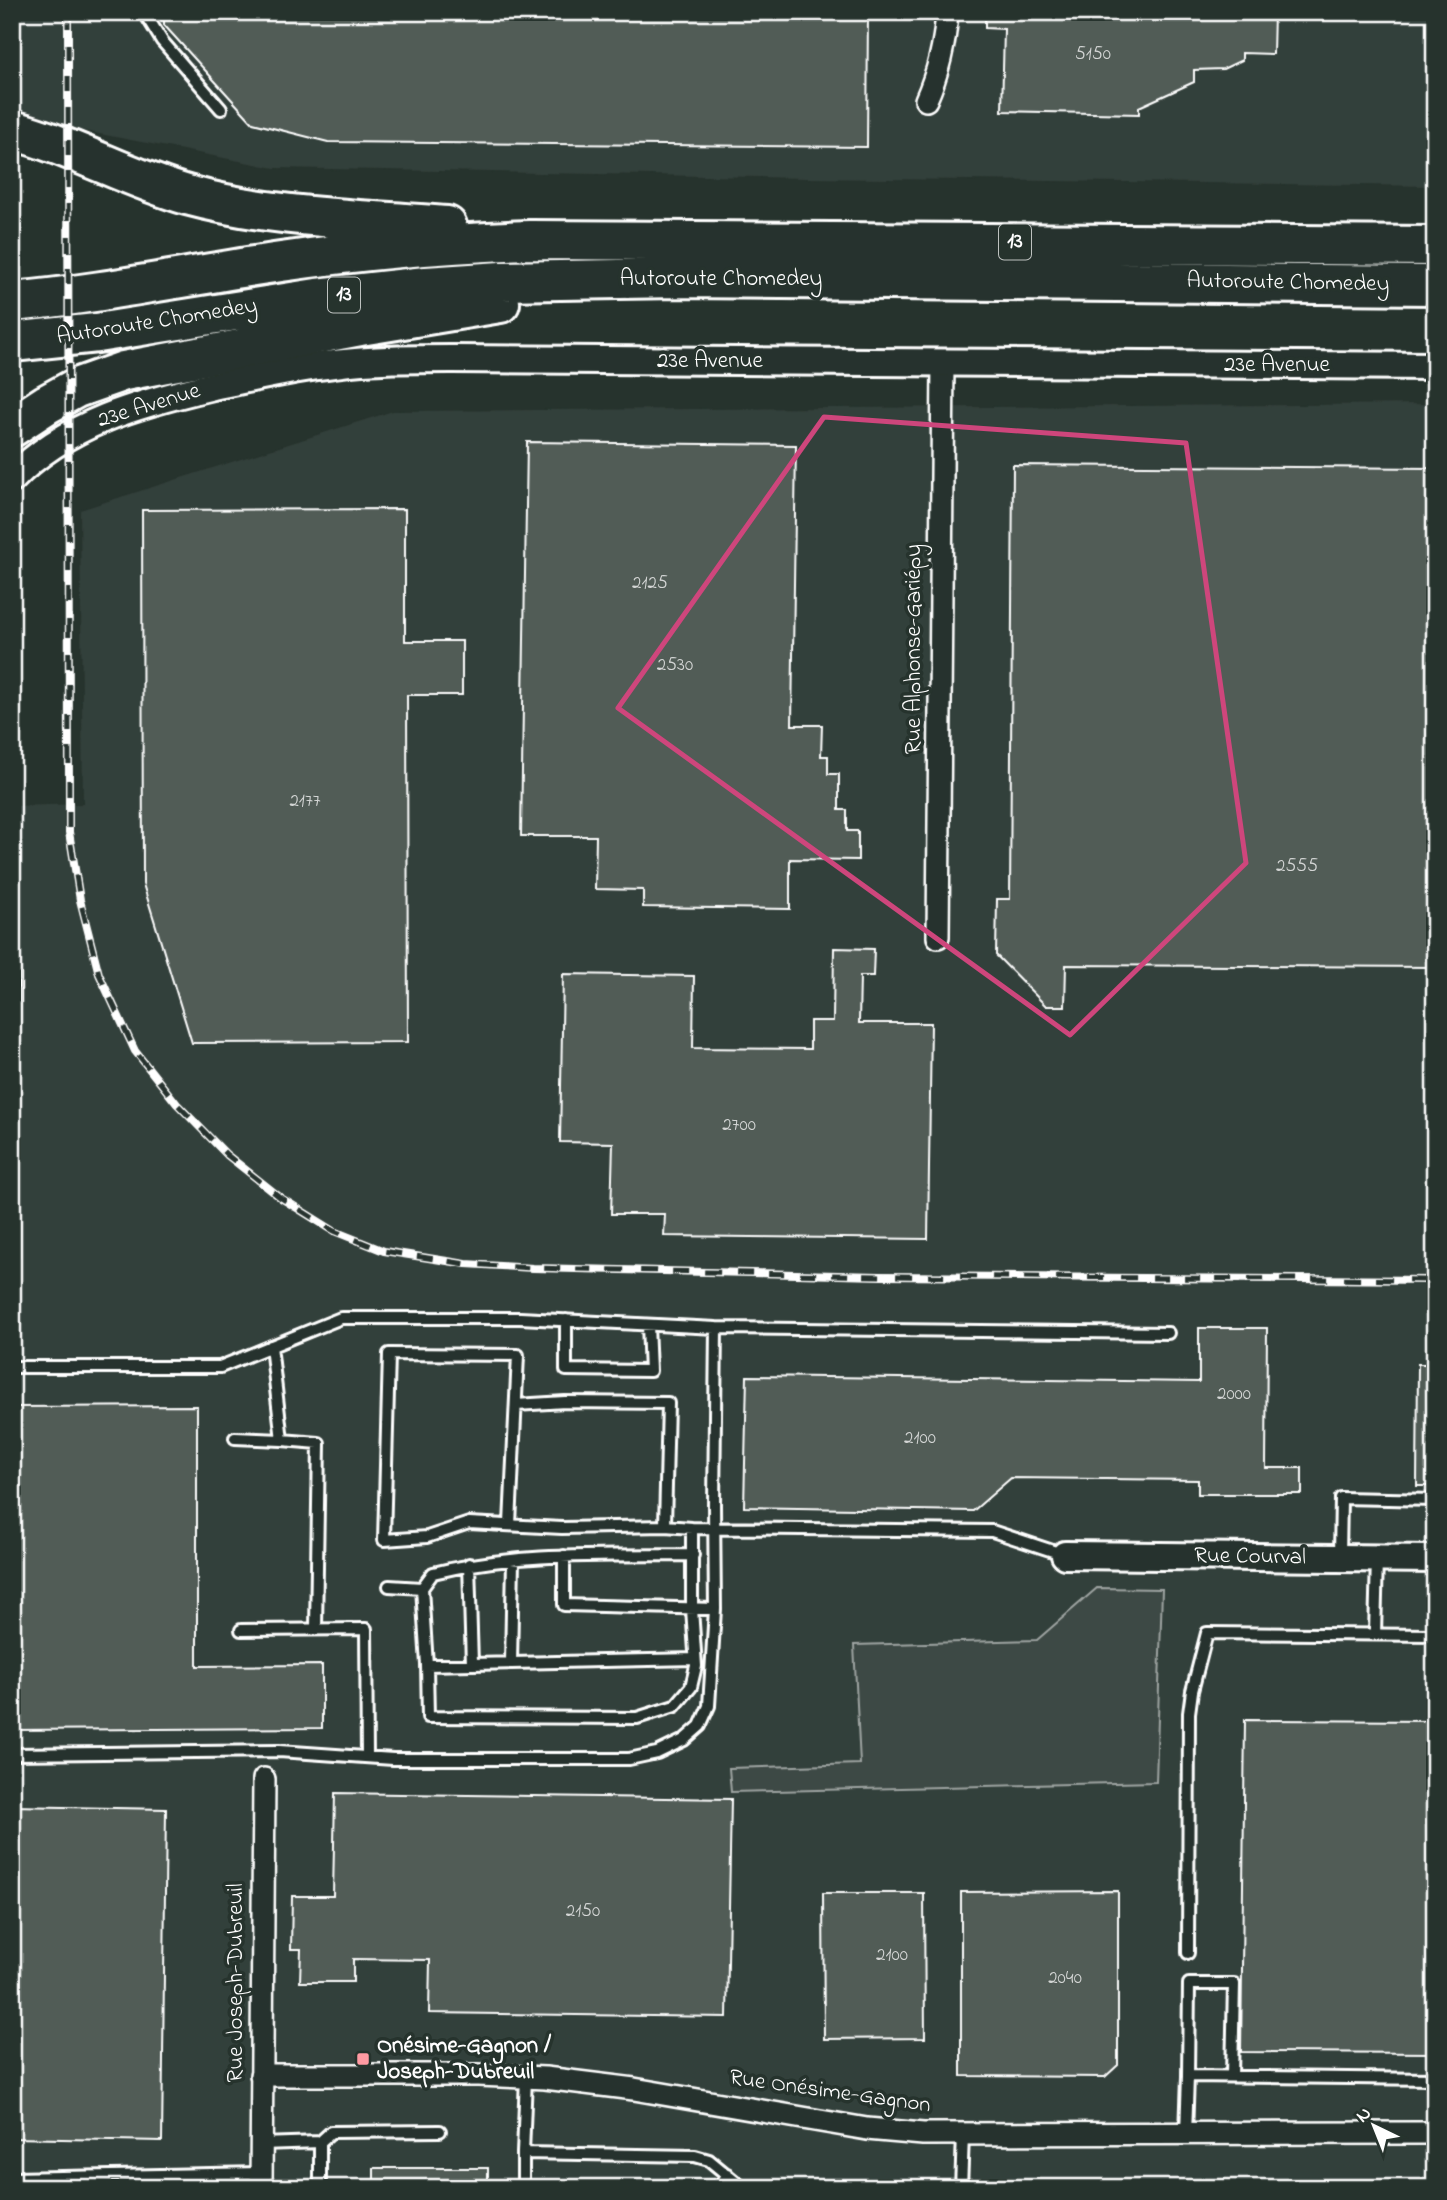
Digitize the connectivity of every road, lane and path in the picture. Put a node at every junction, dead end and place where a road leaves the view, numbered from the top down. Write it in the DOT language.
graph roads {
  1 [pos="144,12"];
  2 [pos="947,12"];
  3 [pos="926,100"];
  4 [pos="222,109"];
  5 [pos="12,130"];
  6 [pos="595,239"];
  7 [pos="1435,246"];
  8 [pos="679,278"];
  9 [pos="1435,285"];
  10 [pos="12,302"];
  11 [pos="12,342"];
  12 [pos="943,362"];
  13 [pos="1435,366"];
  14 [pos="12,428"];
  15 [pos="12,479"];
  16 [pos="12,872"];
  17 [pos="939,937"];
  18 [pos="13,1066"];
  19 [pos="12,1255"];
  20 [pos="566,1320"];
  21 [pos="648,1325"];
  22 [pos="716,1328"];
  23 [pos="1168,1333"];
  24 [pos="271,1346"];
  25 [pos="12,1367"];
  26 [pos="516,1405"];
  27 [pos="235,1438"];
  28 [pos="282,1440"];
  29 [pos="1435,1500"];
  30 [pos="510,1524"];
  31 [pos="665,1526"];
  32 [pos="692,1528"];
  33 [pos="714,1528"];
  34 [pos="692,1555"];
  35 [pos="1065,1555"];
  36 [pos="564,1556"];
  37 [pos="1339,1558"];
  38 [pos="1377,1558"];
  39 [pos="1435,1559"];
  40 [pos="513,1560"];
  41 [pos="468,1564"];
  42 [pos="389,1586"];
  43 [pos="422,1588"];
  44 [pos="692,1609"];
  45 [pos="715,1609"];
  46 [pos="316,1629"];
  47 [pos="241,1630"];
  48 [pos="1375,1634"];
  49 [pos="1435,1635"];
  50 [pos="695,1659"];
  51 [pos="511,1663"];
  52 [pos="472,1664"];
  53 [pos="427,1665"];
  54 [pos="691,1687"];
  55 [pos="710,1693"];
  56 [pos="12,1754"];
  57 [pos="367,1757"];
  58 [pos="264,1779"];
  59 [pos="1188,1953"];
  60 [pos="261,2075"];
  61 [pos="1188,2076"];
  62 [pos="1232,2076"];
  63 [pos="526,2077"];
  64 [pos="1435,2079"];
  65 [pos="440,2131"];
  66 [pos="1435,2133"];
  67 [pos="1186,2134"];
  68 [pos="963,2135"];
  69 [pos="320,2142"];
  70 [pos="261,2144"];
  71 [pos="523,2153"];
  72 [pos="727,2174"];
  73 [pos="12,2178"];
  74 [pos="261,2180"];
  75 [pos="320,2188"];
  76 [pos="523,2188"];
  77 [pos="718,2188"];
  78 [pos="743,2188"];
  79 [pos="961,2188"];
  1 -- 4 [label="lane"];
  2 -- 3 [label="street"];
  5 -- 6 [label="highway"];
  6 -- 7 [label="highway, Autoroute Chomedey / 13"];
  6 -- 10 [label="highway, Autoroute Chomedey / 13"];
  8 -- 9 [label="highway, Autoroute Chomedey / 13"];
  8 -- 11 [label="highway, Autoroute Chomedey / 13"];
  8 -- 14 [label="highway"];
  12 -- 13 [label="street, 23e Avenue"];
  12 -- 15 [label="street, 23e Avenue"];
  12 -- 17 [label="street, Rue Alphonse-Gariépy"];
  16 -- 18 [label="lane"];
  18 -- 19 [label="lane"];
  20 -- 21 [label="lane"];
  20 -- 21 [label="lane"];
  20 -- 24 [label="lane"];
  21 -- 22 [label="lane"];
  22 -- 23 [label="lane"];
  22 -- 33 [label="lane"];
  24 -- 25 [label="lane"];
  24 -- 28 [label="lane"];
  26 -- 30 [label="lane"];
  26 -- 30 [label="lane"];
  26 -- 31 [label="lane"];
  27 -- 28 [label="lane"];
  28 -- 46 [label="lane"];
  29 -- 37 [label="lane"];
  30 -- 31 [label="lane"];
  31 -- 32 [label="lane"];
  32 -- 33 [label="lane"];
  32 -- 34 [label="lane"];
  33 -- 35 [label="lane"];
  33 -- 45 [label="lane"];
  34 -- 36 [label="lane"];
  34 -- 44 [label="lane"];
  35 -- 37 [label="street, Rue Courval"];
  36 -- 40 [label="lane"];
  36 -- 44 [label="lane"];
  37 -- 38 [label="street, Rue Courval"];
  38 -- 39 [label="street, Rue Courval"];
  38 -- 48 [label="lane"];
  40 -- 41 [label="lane"];
  40 -- 51 [label="lane"];
  41 -- 43 [label="lane"];
  41 -- 52 [label="lane"];
  42 -- 43 [label="lane"];
  43 -- 53 [label="lane"];
  44 -- 45 [label="lane"];
  44 -- 50 [label="lane"];
  45 -- 55 [label="lane"];
  46 -- 47 [label="lane"];
  46 -- 57 [label="lane"];
  48 -- 49 [label="lane"];
  48 -- 59 [label="lane"];
  50 -- 51 [label="lane"];
  50 -- 54 [label="lane"];
  51 -- 52 [label="lane"];
  52 -- 53 [label="lane"];
  53 -- 54 [label="lane"];
  54 -- 55 [label="lane"];
  55 -- 57 [label="lane"];
  56 -- 57 [label="lane"];
  58 -- 60 [label="street, Rue Joseph-Dubreuil"];
  60 -- 63 [label="street, Rue Onésime-Gagnon"];
  60 -- 70 [label="street, Rue Joseph-Dubreuil"];
  61 -- 62 [label="lane"];
  61 -- 62 [label="lane"];
  61 -- 67 [label="lane"];
  62 -- 64 [label="lane"];
  63 -- 68 [label="street, Rue Onésime-Gagnon"];
  63 -- 71 [label="lane"];
  65 -- 69 [label="lane"];
  66 -- 67 [label="street, Rue Onésime-Gagnon"];
  67 -- 68 [label="street, Rue Onésime-Gagnon"];
  68 -- 79 [label="lane"];
  69 -- 70 [label="lane"];
  69 -- 75 [label="lane"];
  70 -- 74 [label="street, Rue Joseph-Dubreuil"];
  71 -- 72 [label="lane"];
  71 -- 76 [label="lane"];
  72 -- 77 [label="lane"];
  72 -- 78 [label="lane"];
  73 -- 74 [label="lane"];
}
